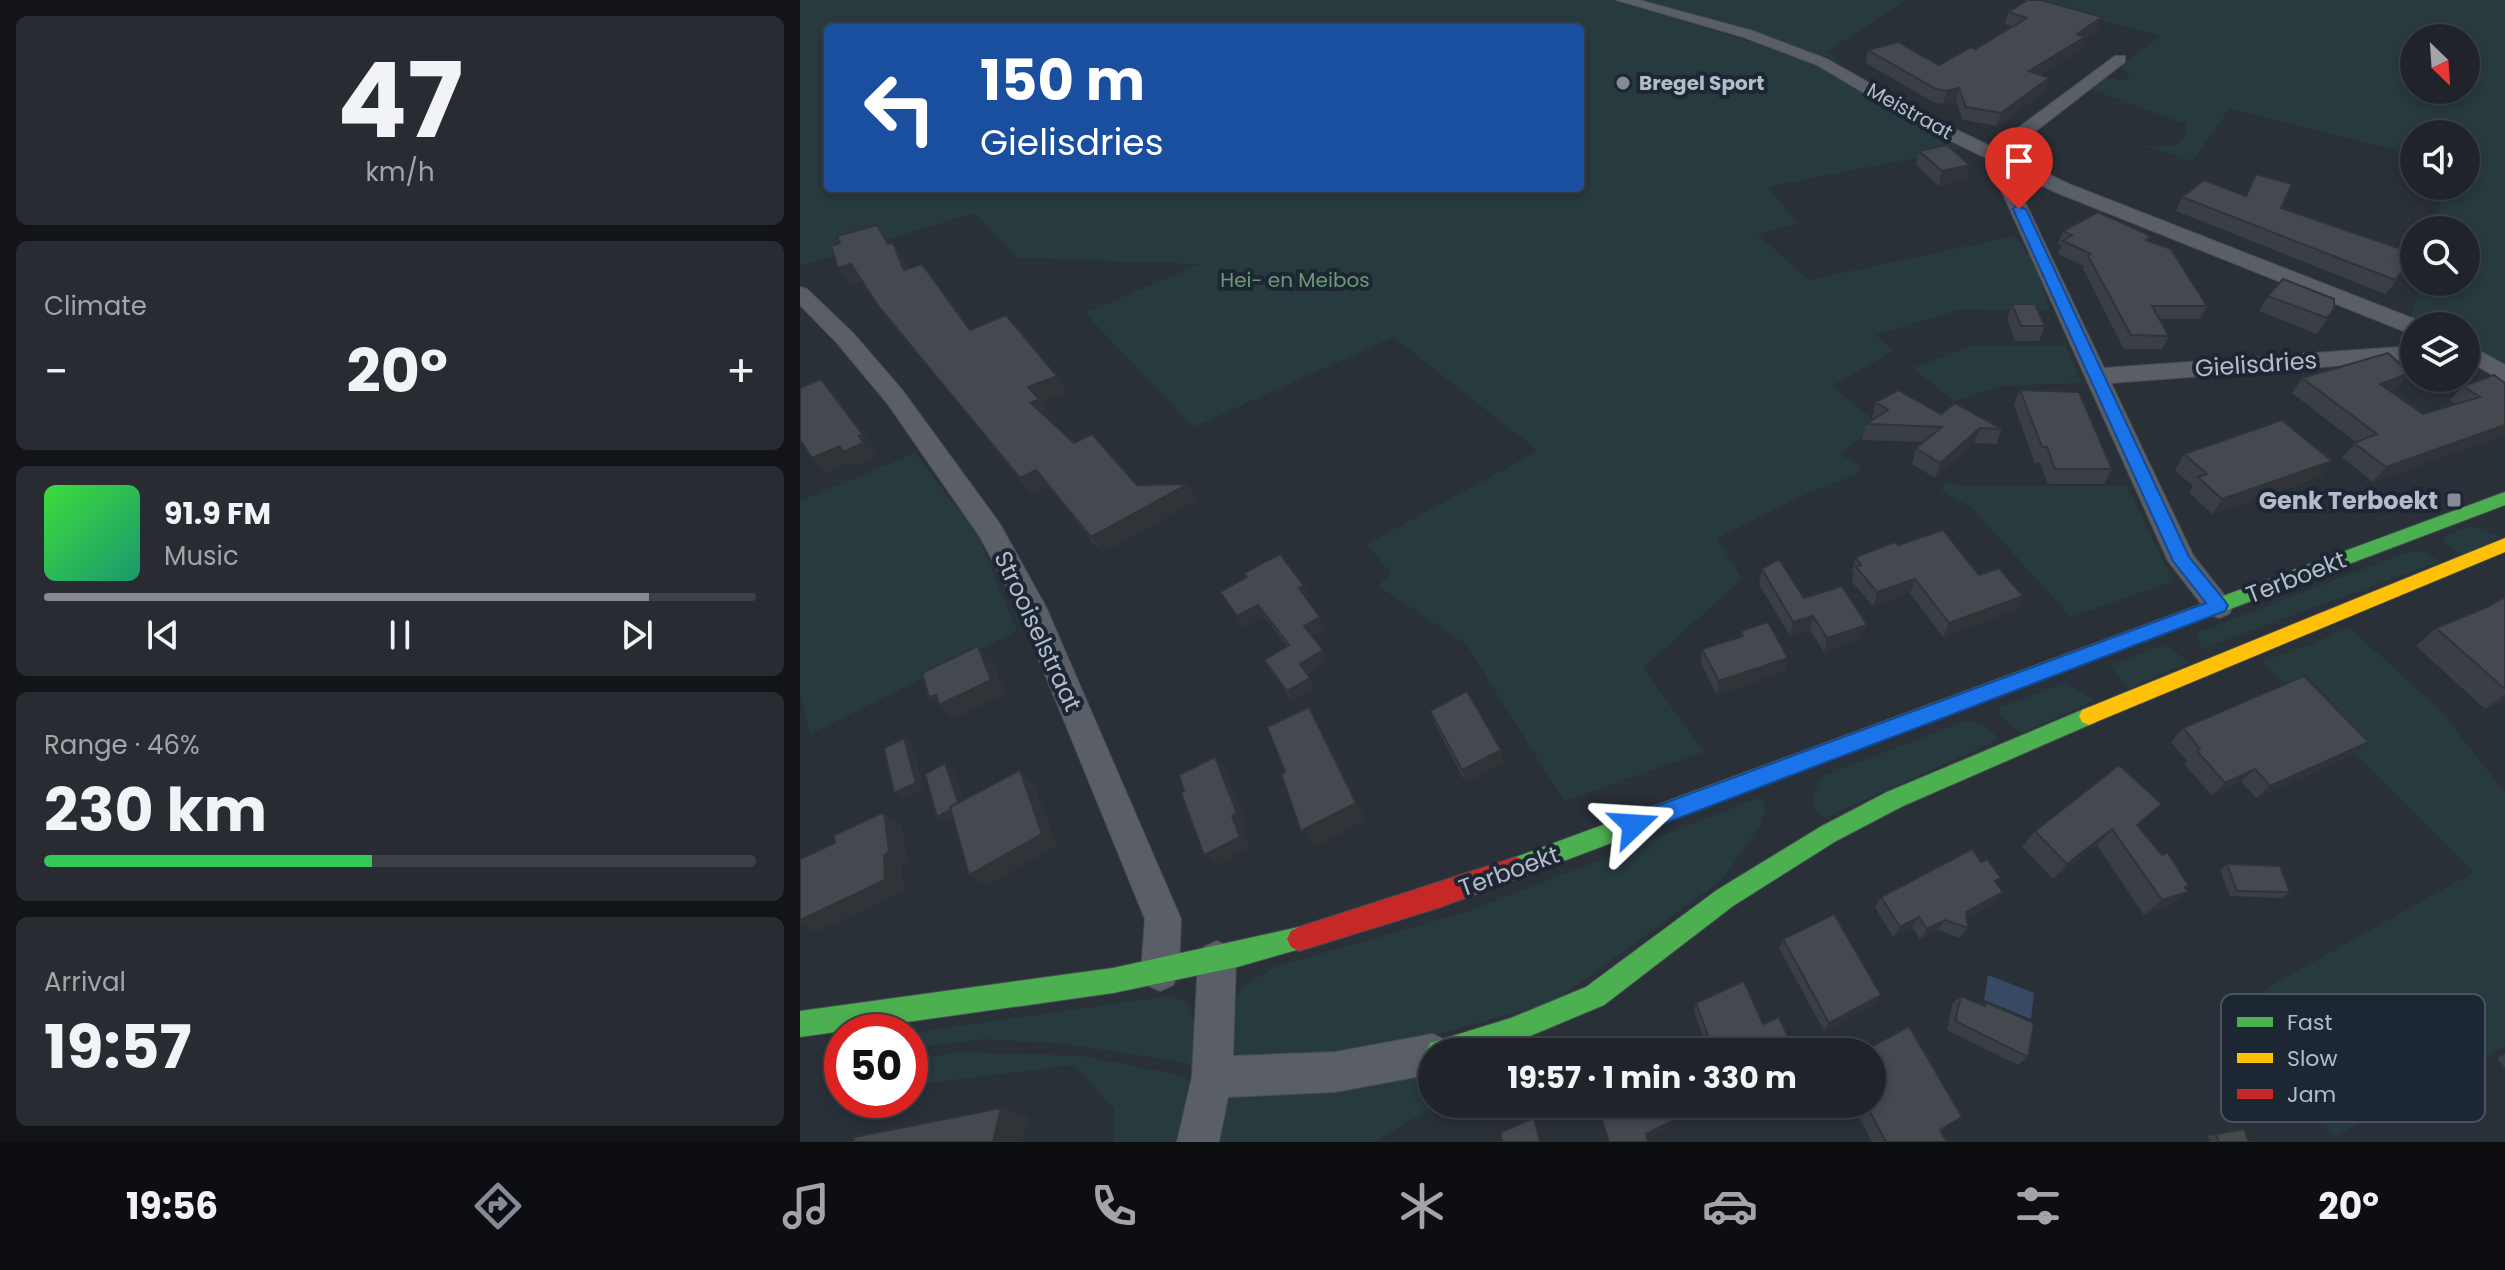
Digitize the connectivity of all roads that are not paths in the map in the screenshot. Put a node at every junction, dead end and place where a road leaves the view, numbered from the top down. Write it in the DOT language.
graph roads {
  1 [pos="1623,0"];
  2 [pos="2120,59"];
  3 [pos="2104,71"];
  4 [pos="2125,77"];
  5 [pos="1993,155"];
  6 [pos="2020,168"];
  7 [pos="800,293"];
  8 [pos="2400,321"];
  9 [pos="2400,354"];
  10 [pos="2480,359"];
  11 [pos="2505,375"];
  12 [pos="2098,376"];
  13 [pos="2505,498"];
  14 [pos="2505,545"];
  15 [pos="2219,606"];
  16 [pos="1217,960"];
  17 [pos="1160,972"];
  18 [pos="800,1024"];
  19 [pos="1487,1038"];
  20 [pos="1418,1057"];
  21 [pos="1212,1077"];
  22 [pos="1198,1142"];
  1 -- 5 [label="street, Meistraat"];
  2 -- 3 [label="street"];
  3 -- 4 [label="street"];
  3 -- 5 [label="street"];
  5 -- 6 [label="street, Meistraat"];
  6 -- 8 [label="street, Meistraat"];
  6 -- 12 [label="street"];
  7 -- 17 [label="street, Strooiselstraat"];
  9 -- 12 [label="street, Gielisdries"];
  10 -- 11 [label="street"];
  12 -- 15 [label="street"];
  13 -- 15 [label="main road, Terboekt"];
  14 -- 19 [label="main road, Terboekt"];
  15 -- 16 [label="main road, Terboekt"];
  16 -- 17 [label="main road, Terboekt"];
  16 -- 21 [label="street"];
  17 -- 18 [label="main road, Terboekt"];
  20 -- 21 [label="street"];
  21 -- 22 [label="street"];
}
